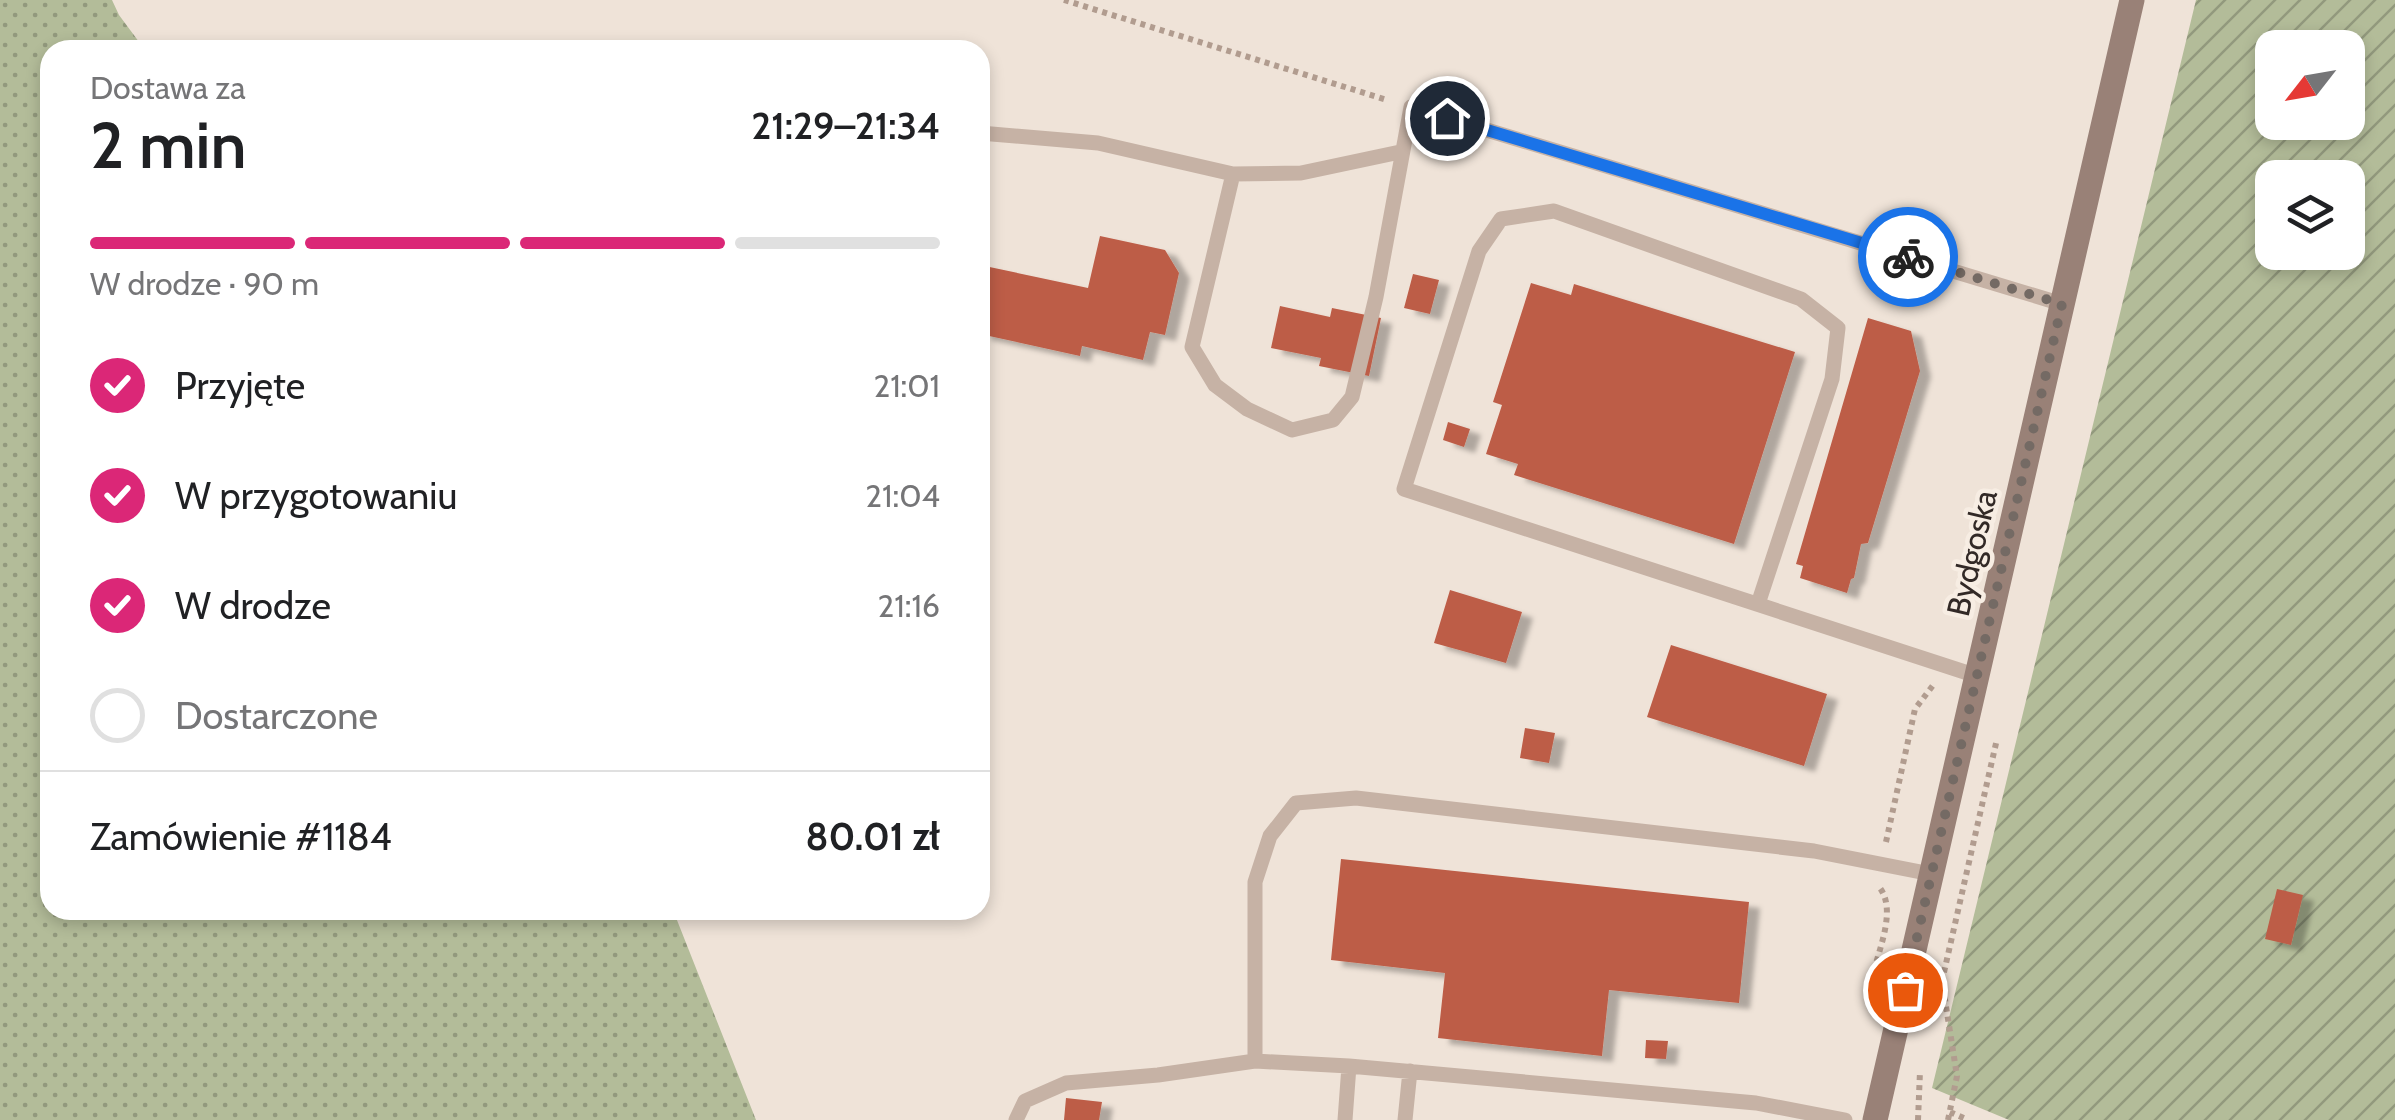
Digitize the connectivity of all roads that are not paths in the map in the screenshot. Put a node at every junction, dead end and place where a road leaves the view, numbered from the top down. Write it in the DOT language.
graph roads {
  1 [pos="2132,0"];
  2 [pos="990,133"];
  3 [pos="1400,152"];
  4 [pos="1233,174"];
  5 [pos="2062,304"];
  6 [pos="1758,604"];
  7 [pos="1976,676"];
  8 [pos="1931,874"];
  9 [pos="1255,1061"];
  10 [pos="1350,1066"];
  11 [pos="1410,1071"];
  12 [pos="1016,1120"];
  13 [pos="1345,1120"];
  14 [pos="1405,1120"];
  15 [pos="1845,1120"];
  16 [pos="1875,1120"];
  1 -- 5 [label="street, Bydgoska"];
  2 -- 4 [label="lane"];
  3 -- 4 [label="lane"];
  3 -- 4 [label="lane"];
  3 -- 5 [label="lane"];
  5 -- 7 [label="street, Bydgoska"];
  6 -- 6 [label="lane"];
  6 -- 7 [label="lane"];
  7 -- 8 [label="street, Bydgoska"];
  8 -- 9 [label="lane"];
  8 -- 16 [label="street, Bydgoska"];
  9 -- 10 [label="lane"];
  9 -- 12 [label="lane"];
  10 -- 11 [label="lane"];
  10 -- 13 [label="lane"];
  11 -- 14 [label="lane"];
  11 -- 15 [label="lane"];
}
